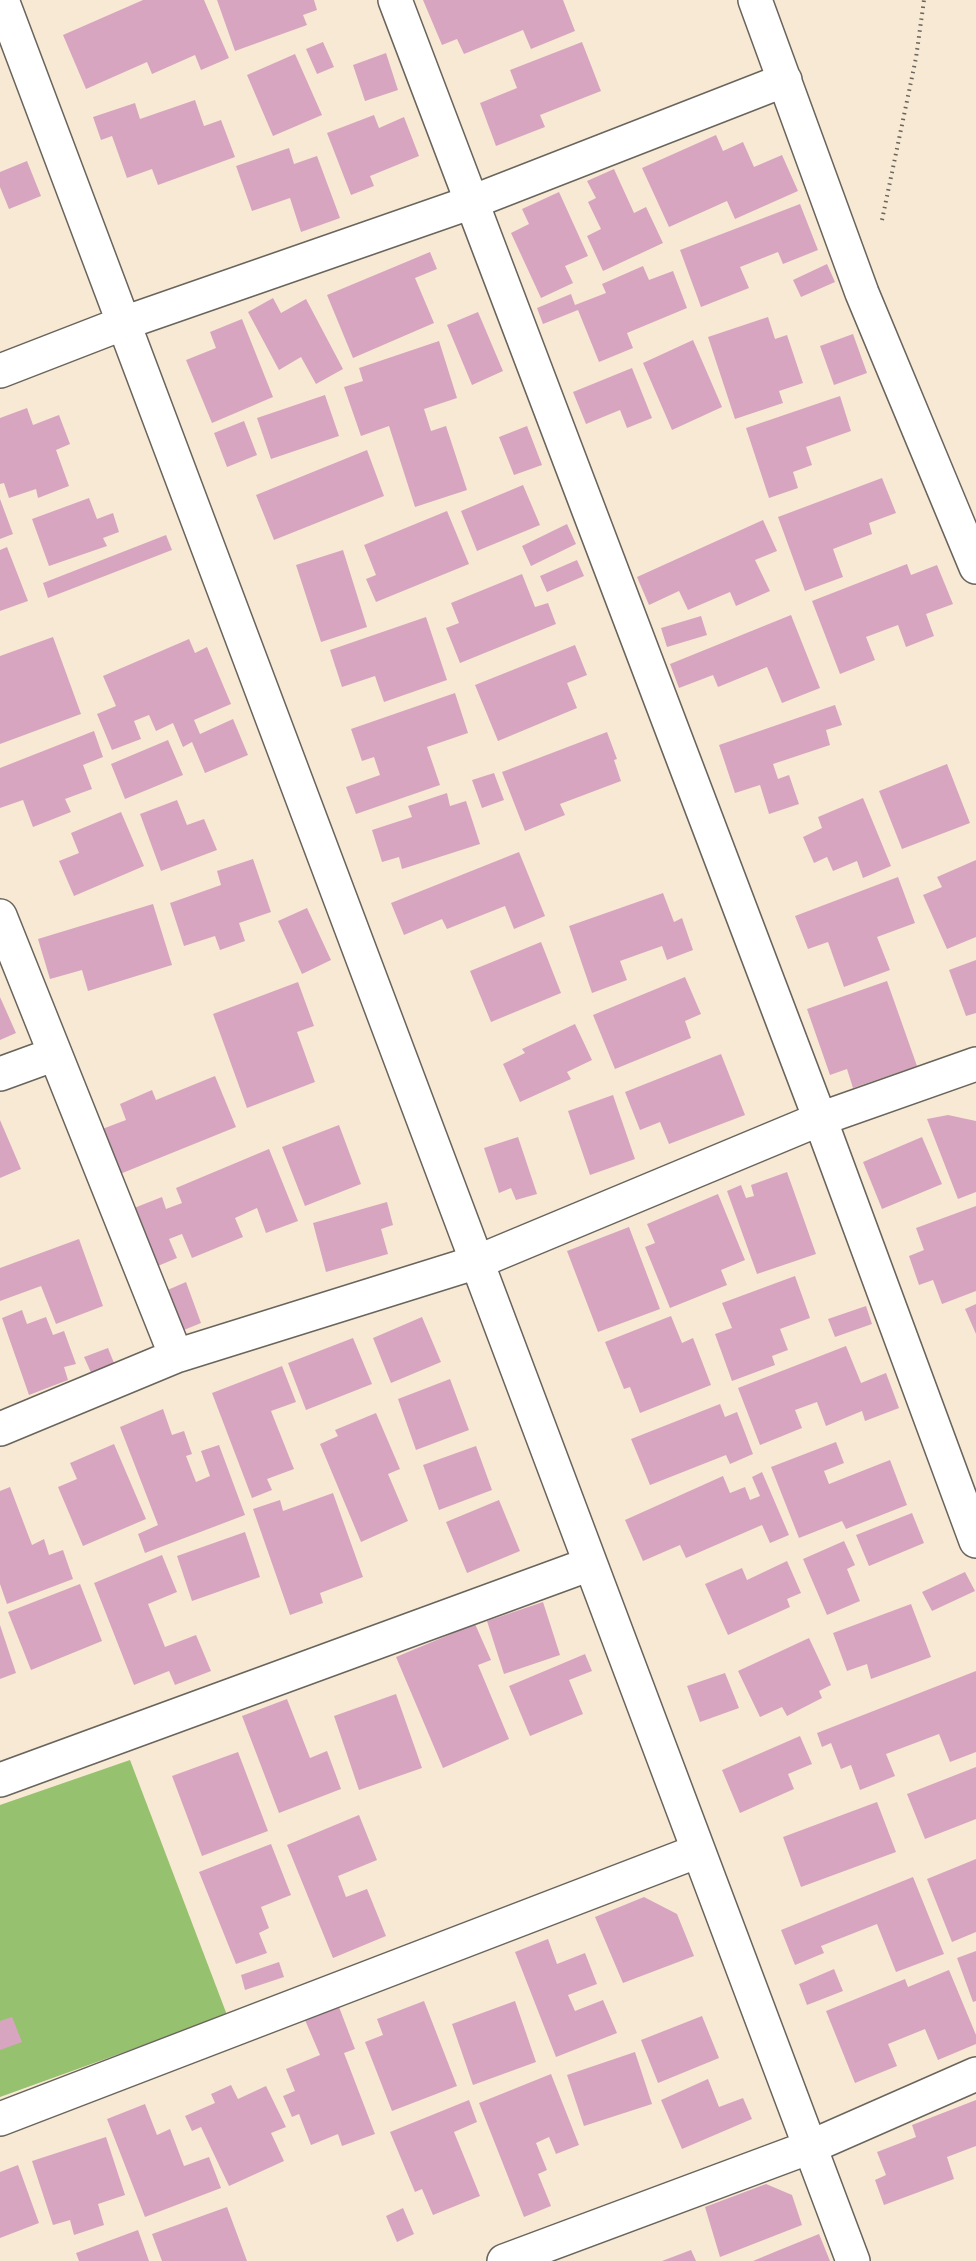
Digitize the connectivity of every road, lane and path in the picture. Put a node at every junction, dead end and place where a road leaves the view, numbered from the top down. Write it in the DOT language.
graph roads {
  1 [pos="2,0"];
  2 [pos="395,0"];
  3 [pos="755,0"];
  4 [pos="924,0"];
  5 [pos="785,80"];
  6 [pos="472,202"];
  7 [pos="879,231"];
  8 [pos="124,324"];
  9 [pos="0,371"];
  10 [pos="976,567"];
  11 [pos="0,916"];
  12 [pos="55,1054"];
  13 [pos="976,1065"];
  14 [pos="0,1074"];
  15 [pos="820,1119"];
  16 [pos="477,1262"];
  17 [pos="176,1356"];
  18 [pos="0,1429"];
  19 [pos="976,1541"];
  20 [pos="590,1564"];
  21 [pos="0,1780"];
  22 [pos="698,1851"];
  23 [pos="976,2074"];
  24 [pos="0,2120"];
  25 [pos="810,2147"];
  26 [pos="504,2261"];
  27 [pos="853,2261"];
  1 -- 8 [label="street"];
  2 -- 6 [label="street"];
  3 -- 5 [label="street"];
  4 -- 7 [label="path"];
  5 -- 6 [label="street"];
  5 -- 10 [label="street"];
  6 -- 8 [label="street"];
  6 -- 15 [label="street"];
  8 -- 9 [label="street"];
  8 -- 16 [label="street"];
  11 -- 12 [label="street"];
  12 -- 14 [label="street"];
  12 -- 17 [label="street"];
  13 -- 15 [label="street"];
  15 -- 16 [label="street"];
  15 -- 19 [label="street"];
  16 -- 17 [label="street"];
  16 -- 20 [label="street"];
  17 -- 18 [label="street"];
  20 -- 21 [label="street"];
  20 -- 22 [label="street"];
  22 -- 24 [label="street"];
  22 -- 25 [label="street"];
  23 -- 25 [label="street"];
  25 -- 26 [label="street"];
  25 -- 27 [label="street"];
}
